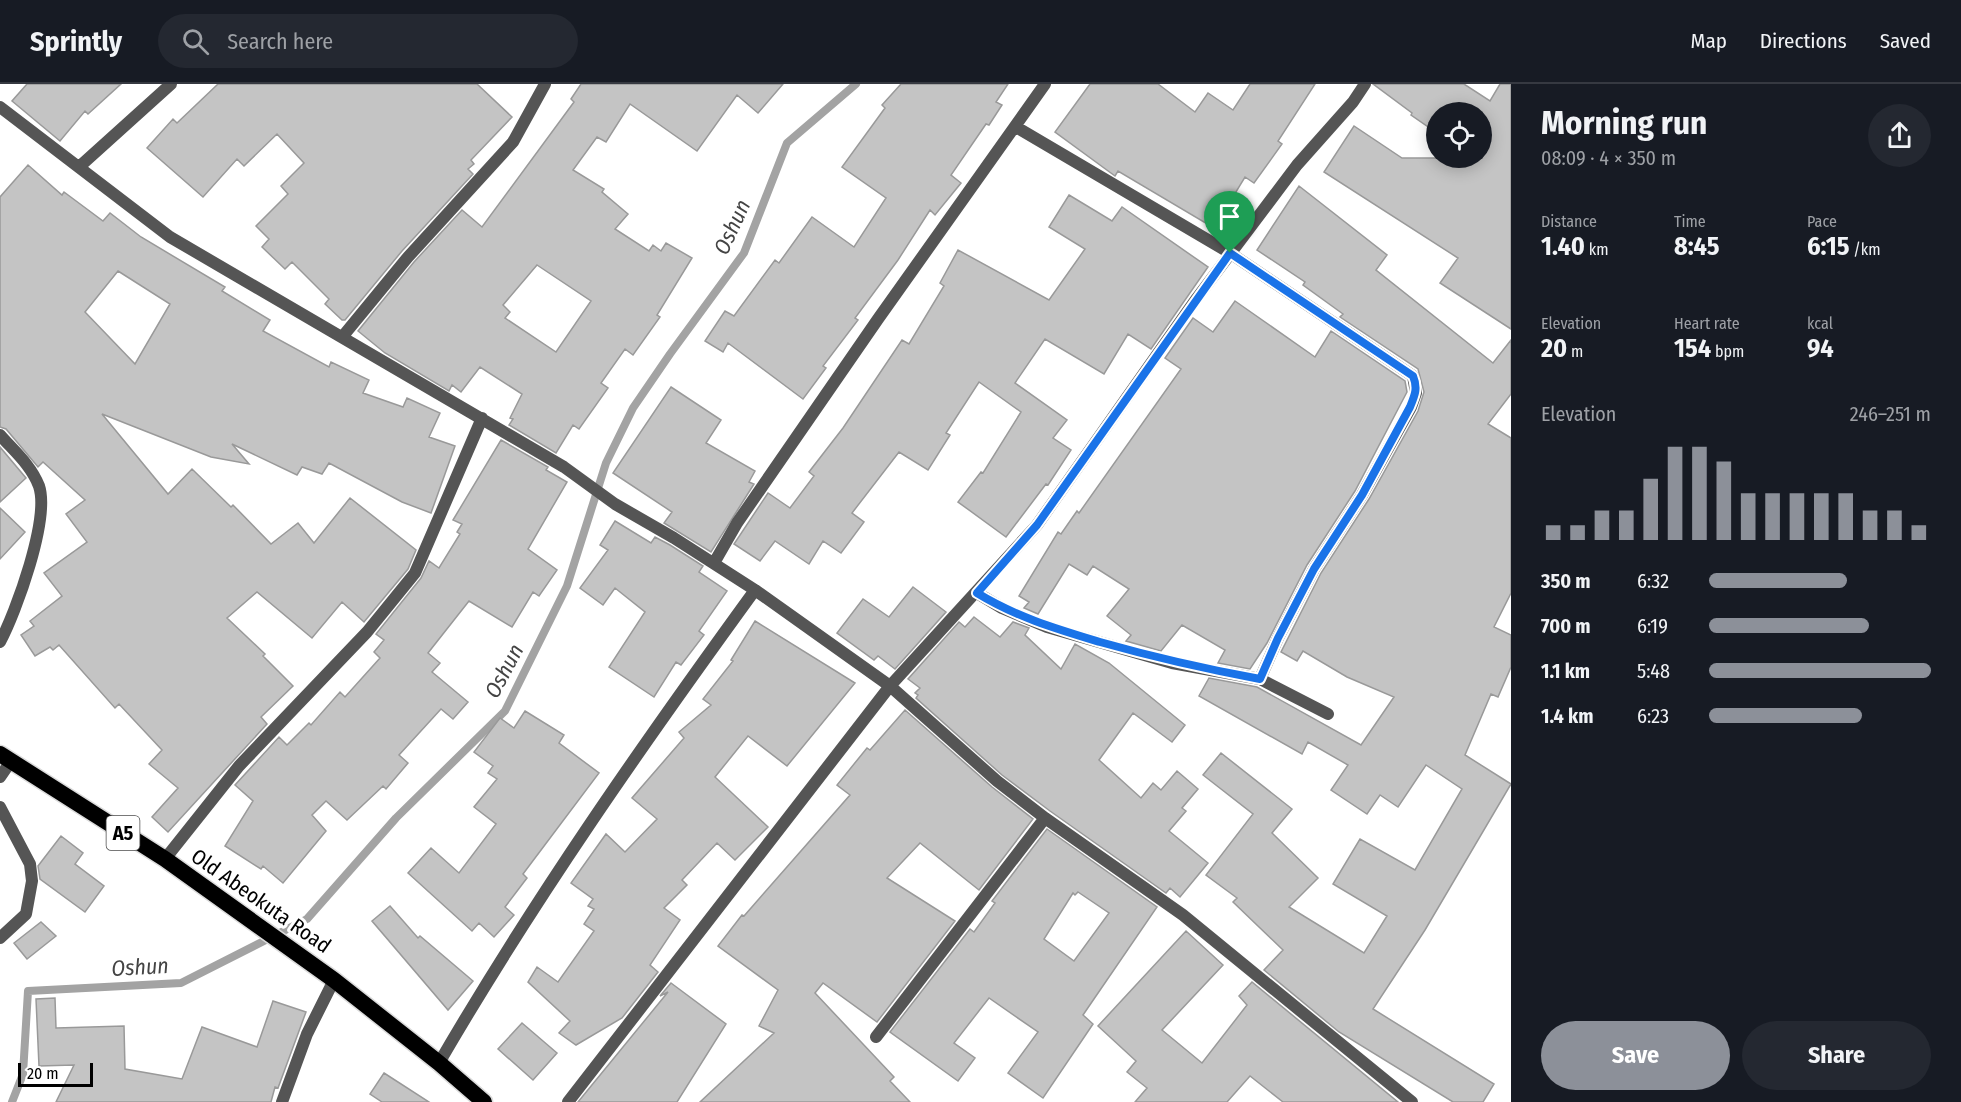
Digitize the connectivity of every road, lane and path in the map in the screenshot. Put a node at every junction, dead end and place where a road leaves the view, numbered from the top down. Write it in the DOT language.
graph roads {
  1 [pos="171,84"];
  2 [pos="545,84"];
  3 [pos="1045,84"];
  4 [pos="1365,84"];
  5 [pos="0,107"];
  6 [pos="1016,127"];
  7 [pos="79,167"];
  8 [pos="1230,253"];
  9 [pos="343,336"];
  10 [pos="482,418"];
  11 [pos="0,435"];
  12 [pos="714,563"];
  13 [pos="755,590"];
  14 [pos="977,593"];
  15 [pos="0,642"];
  16 [pos="1260,679"];
  17 [pos="890,686"];
  18 [pos="1328,714"];
  19 [pos="6,758"];
  20 [pos="0,777"];
  21 [pos="0,807"];
  22 [pos="1045,818"];
  23 [pos="165,860"];
  24 [pos="0,939"];
  25 [pos="334,980"];
  26 [pos="876,1037"];
  27 [pos="439,1063"];
  28 [pos="282,1102"];
  29 [pos="484,1102"];
  30 [pos="568,1102"];
  31 [pos="1412,1102"];
  1 -- 7 [label="street"];
  2 -- 9 [label="street"];
  3 -- 6 [label="street"];
  4 -- 8 [label="street"];
  5 -- 7 [label="street"];
  6 -- 8 [label="street"];
  6 -- 12 [label="street"];
  7 -- 9 [label="street"];
  8 -- 14 [label="street"];
  8 -- 16 [label="street"];
  9 -- 10 [label="street"];
  10 -- 12 [label="street"];
  10 -- 23 [label="street"];
  11 -- 15 [label="street"];
  12 -- 13 [label="street"];
  13 -- 17 [label="street"];
  13 -- 27 [label="street"];
  14 -- 16 [label="street"];
  14 -- 17 [label="street"];
  16 -- 18 [label="street"];
  17 -- 22 [label="street"];
  17 -- 30 [label="street"];
  19 -- 20 [label="street"];
  19 -- 23 [label="highway, Old Abeokuta Road / A5"];
  21 -- 24 [label="street"];
  22 -- 26 [label="street"];
  22 -- 31 [label="street"];
  23 -- 25 [label="highway, Old Abeokuta Road / A5"];
  25 -- 27 [label="highway, Old Abeokuta Road / A5"];
  25 -- 28 [label="street"];
  27 -- 29 [label="highway, Old Abeokuta Road / A5"];
}
